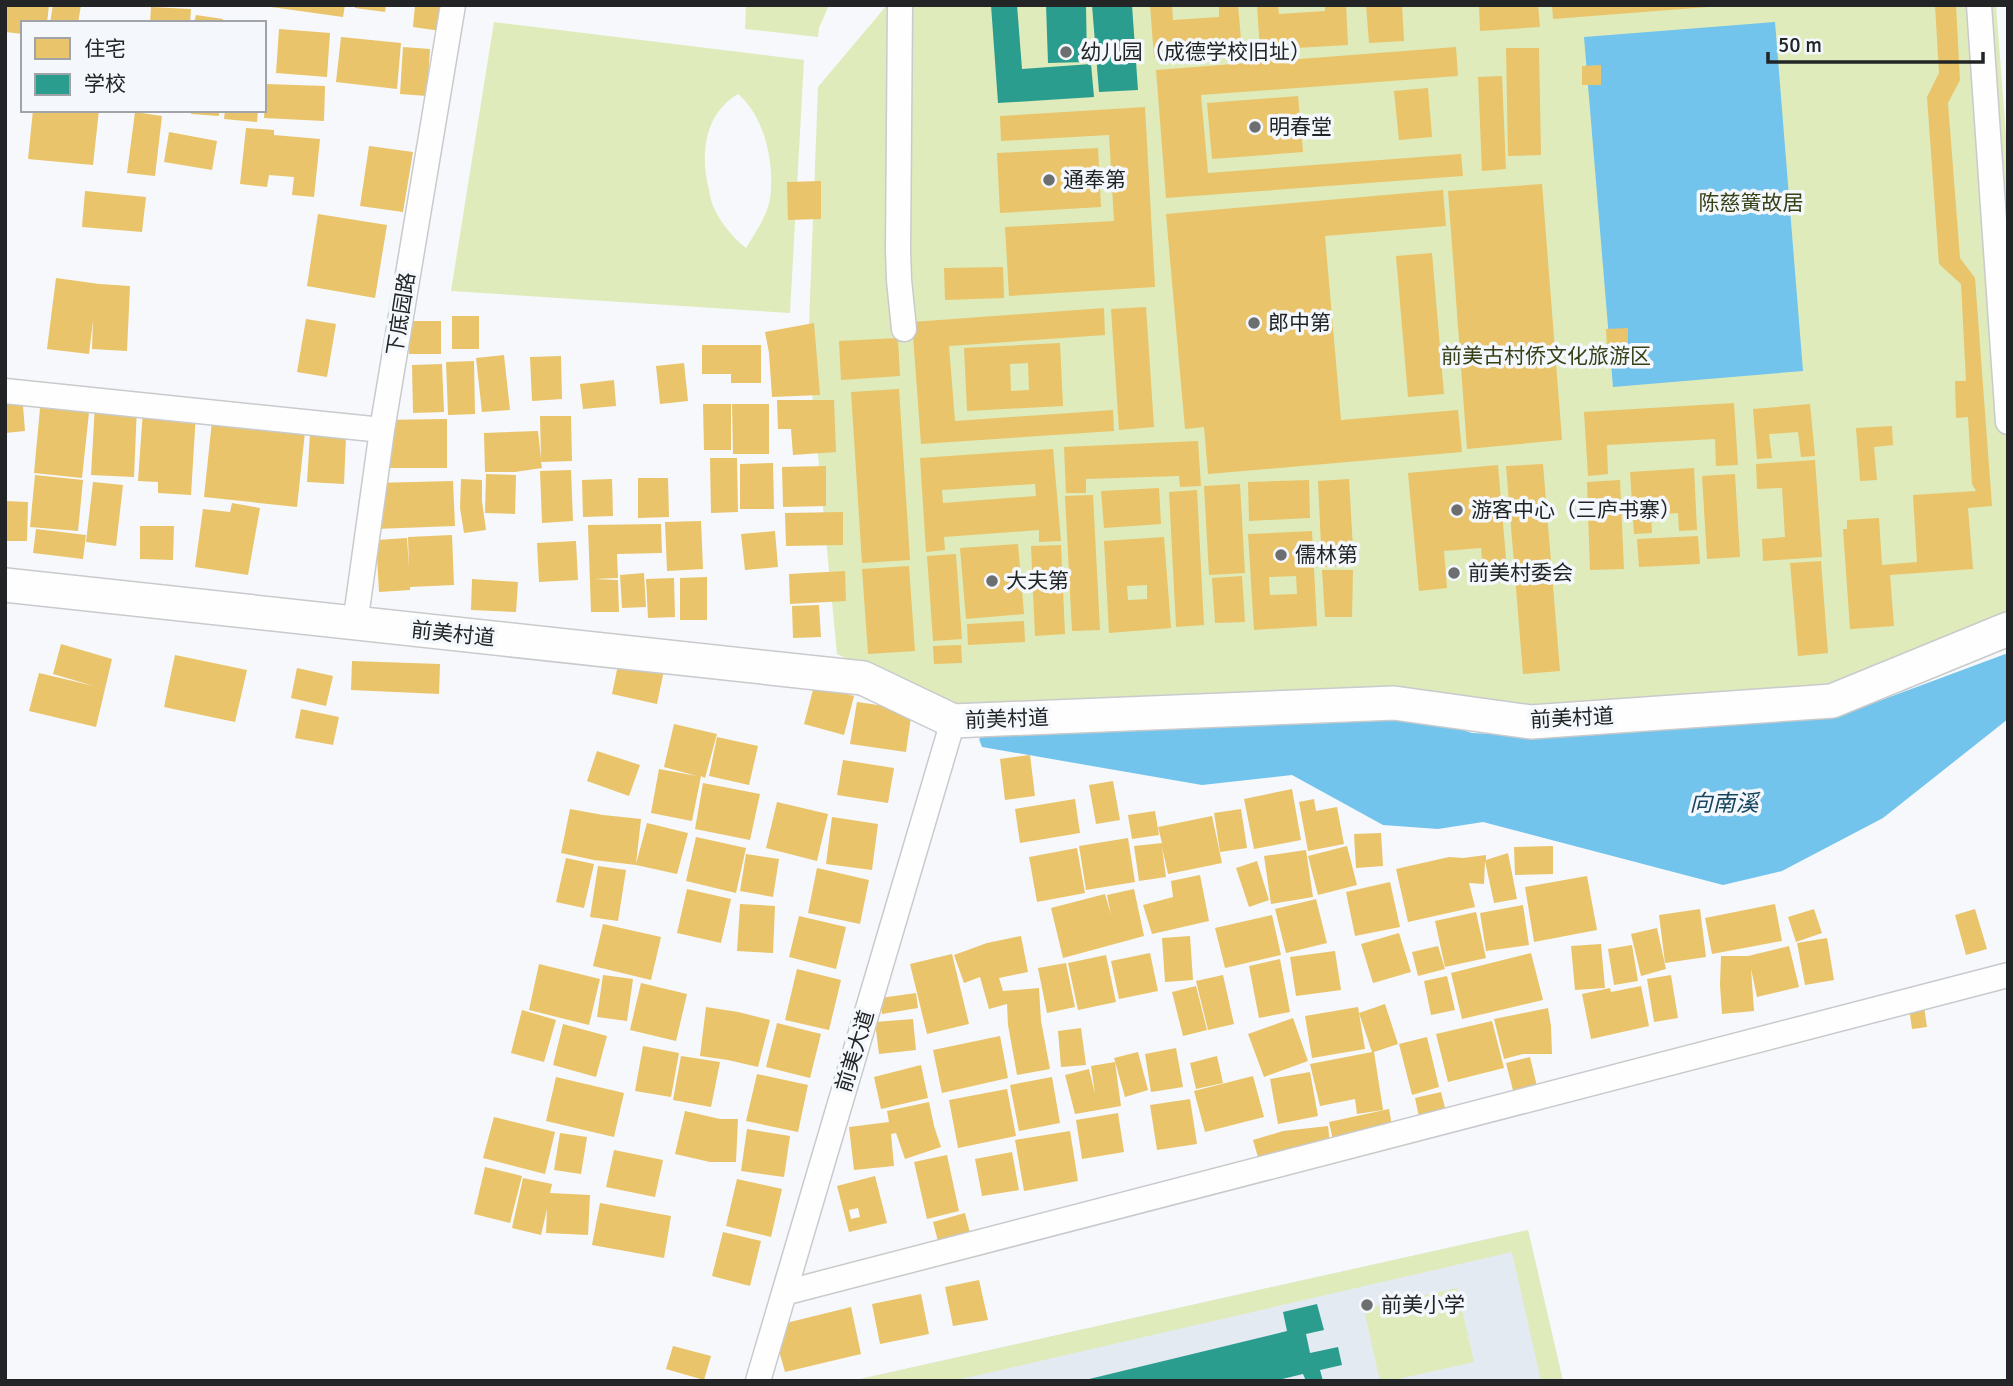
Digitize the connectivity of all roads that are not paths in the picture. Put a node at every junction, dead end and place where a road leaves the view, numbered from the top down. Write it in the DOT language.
graph roads {
  1 [pos="453,5"];
  2 [pos="900,5"];
  3 [pos="1979,5"];
  4 [pos="904,329"];
  5 [pos="5,391"];
  6 [pos="2008,422"];
  7 [pos="382,430"];
  8 [pos="5,585"];
  9 [pos="355,624"];
  10 [pos="2008,629"];
  11 [pos="953,721"];
  12 [pos="2008,975"];
  13 [pos="784,1293"];
  14 [pos="758,1381"];
  1 -- 7 [label="street, 下底园路"];
  2 -- 4 [label="street"];
  3 -- 6 [label="street"];
  5 -- 7 [label="street"];
  7 -- 9 [label="street, 下底园路"];
  8 -- 9 [label="street, 前美村道"];
  9 -- 11 [label="street, 前美村道"];
  10 -- 11 [label="street, 前美村道"];
  11 -- 13 [label="street, 前美大道"];
  12 -- 13 [label="street"];
  13 -- 14 [label="street, 前美大道"];
}
